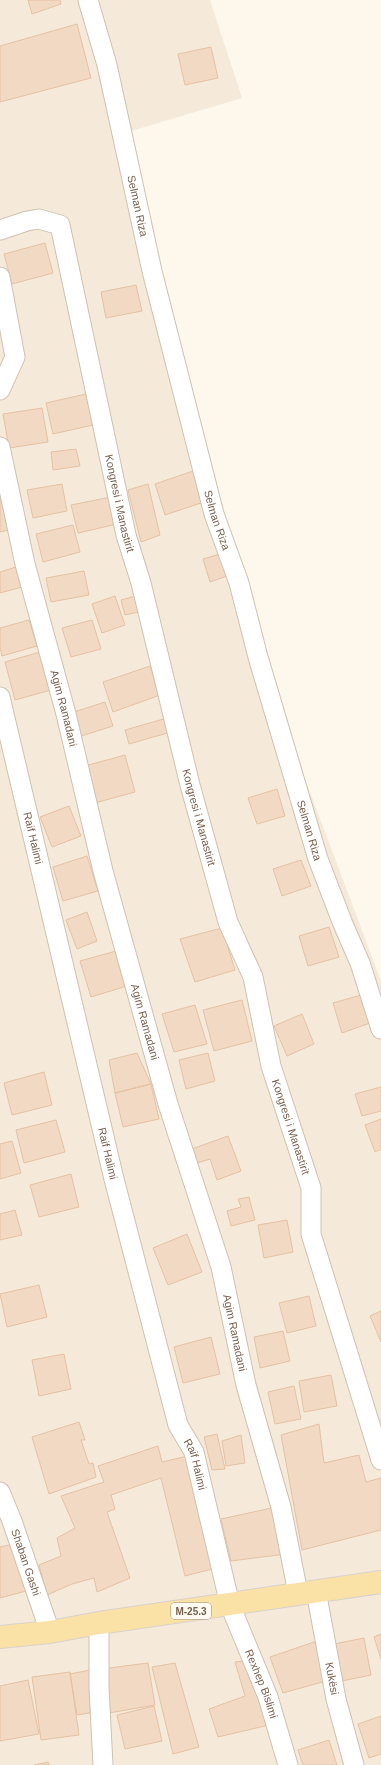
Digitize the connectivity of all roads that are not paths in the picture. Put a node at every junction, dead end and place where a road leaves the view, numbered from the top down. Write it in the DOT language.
graph roads {
  1 [pos="88,0"];
  2 [pos="0,230"];
  3 [pos="0,277"];
  4 [pos="0,390"];
  5 [pos="0,447"];
  6 [pos="0,697"];
  7 [pos="381,1029"];
  8 [pos="381,1460"];
  9 [pos="0,1492"];
  10 [pos="381,1582"];
  11 [pos="307,1592"];
  12 [pos="230,1605"];
  13 [pos="99,1623"];
  14 [pos="50,1632"];
  15 [pos="0,1637"];
  16 [pos="103,1765"];
  17 [pos="288,1765"];
  18 [pos="354,1765"];
  1 -- 7 [label="street, Selman Riza"];
  2 -- 8 [label="street, Kongresi i Manastirit"];
  3 -- 4 [label="street"];
  5 -- 11 [label="street, Agim Ramadani"];
  6 -- 12 [label="street, Raif Halimi"];
  9 -- 14 [label="street, Shaban Gashi"];
  10 -- 11 [label="main road, M-25.3"];
  11 -- 12 [label="main road, M-25.3"];
  11 -- 18 [label="street, Kukësi"];
  12 -- 13 [label="main road, M-25.3"];
  12 -- 17 [label="street, Rexhep Bislimi"];
  13 -- 14 [label="main road, M-25.3"];
  13 -- 16 [label="street"];
  14 -- 15 [label="main road, M-25.3"];
}
